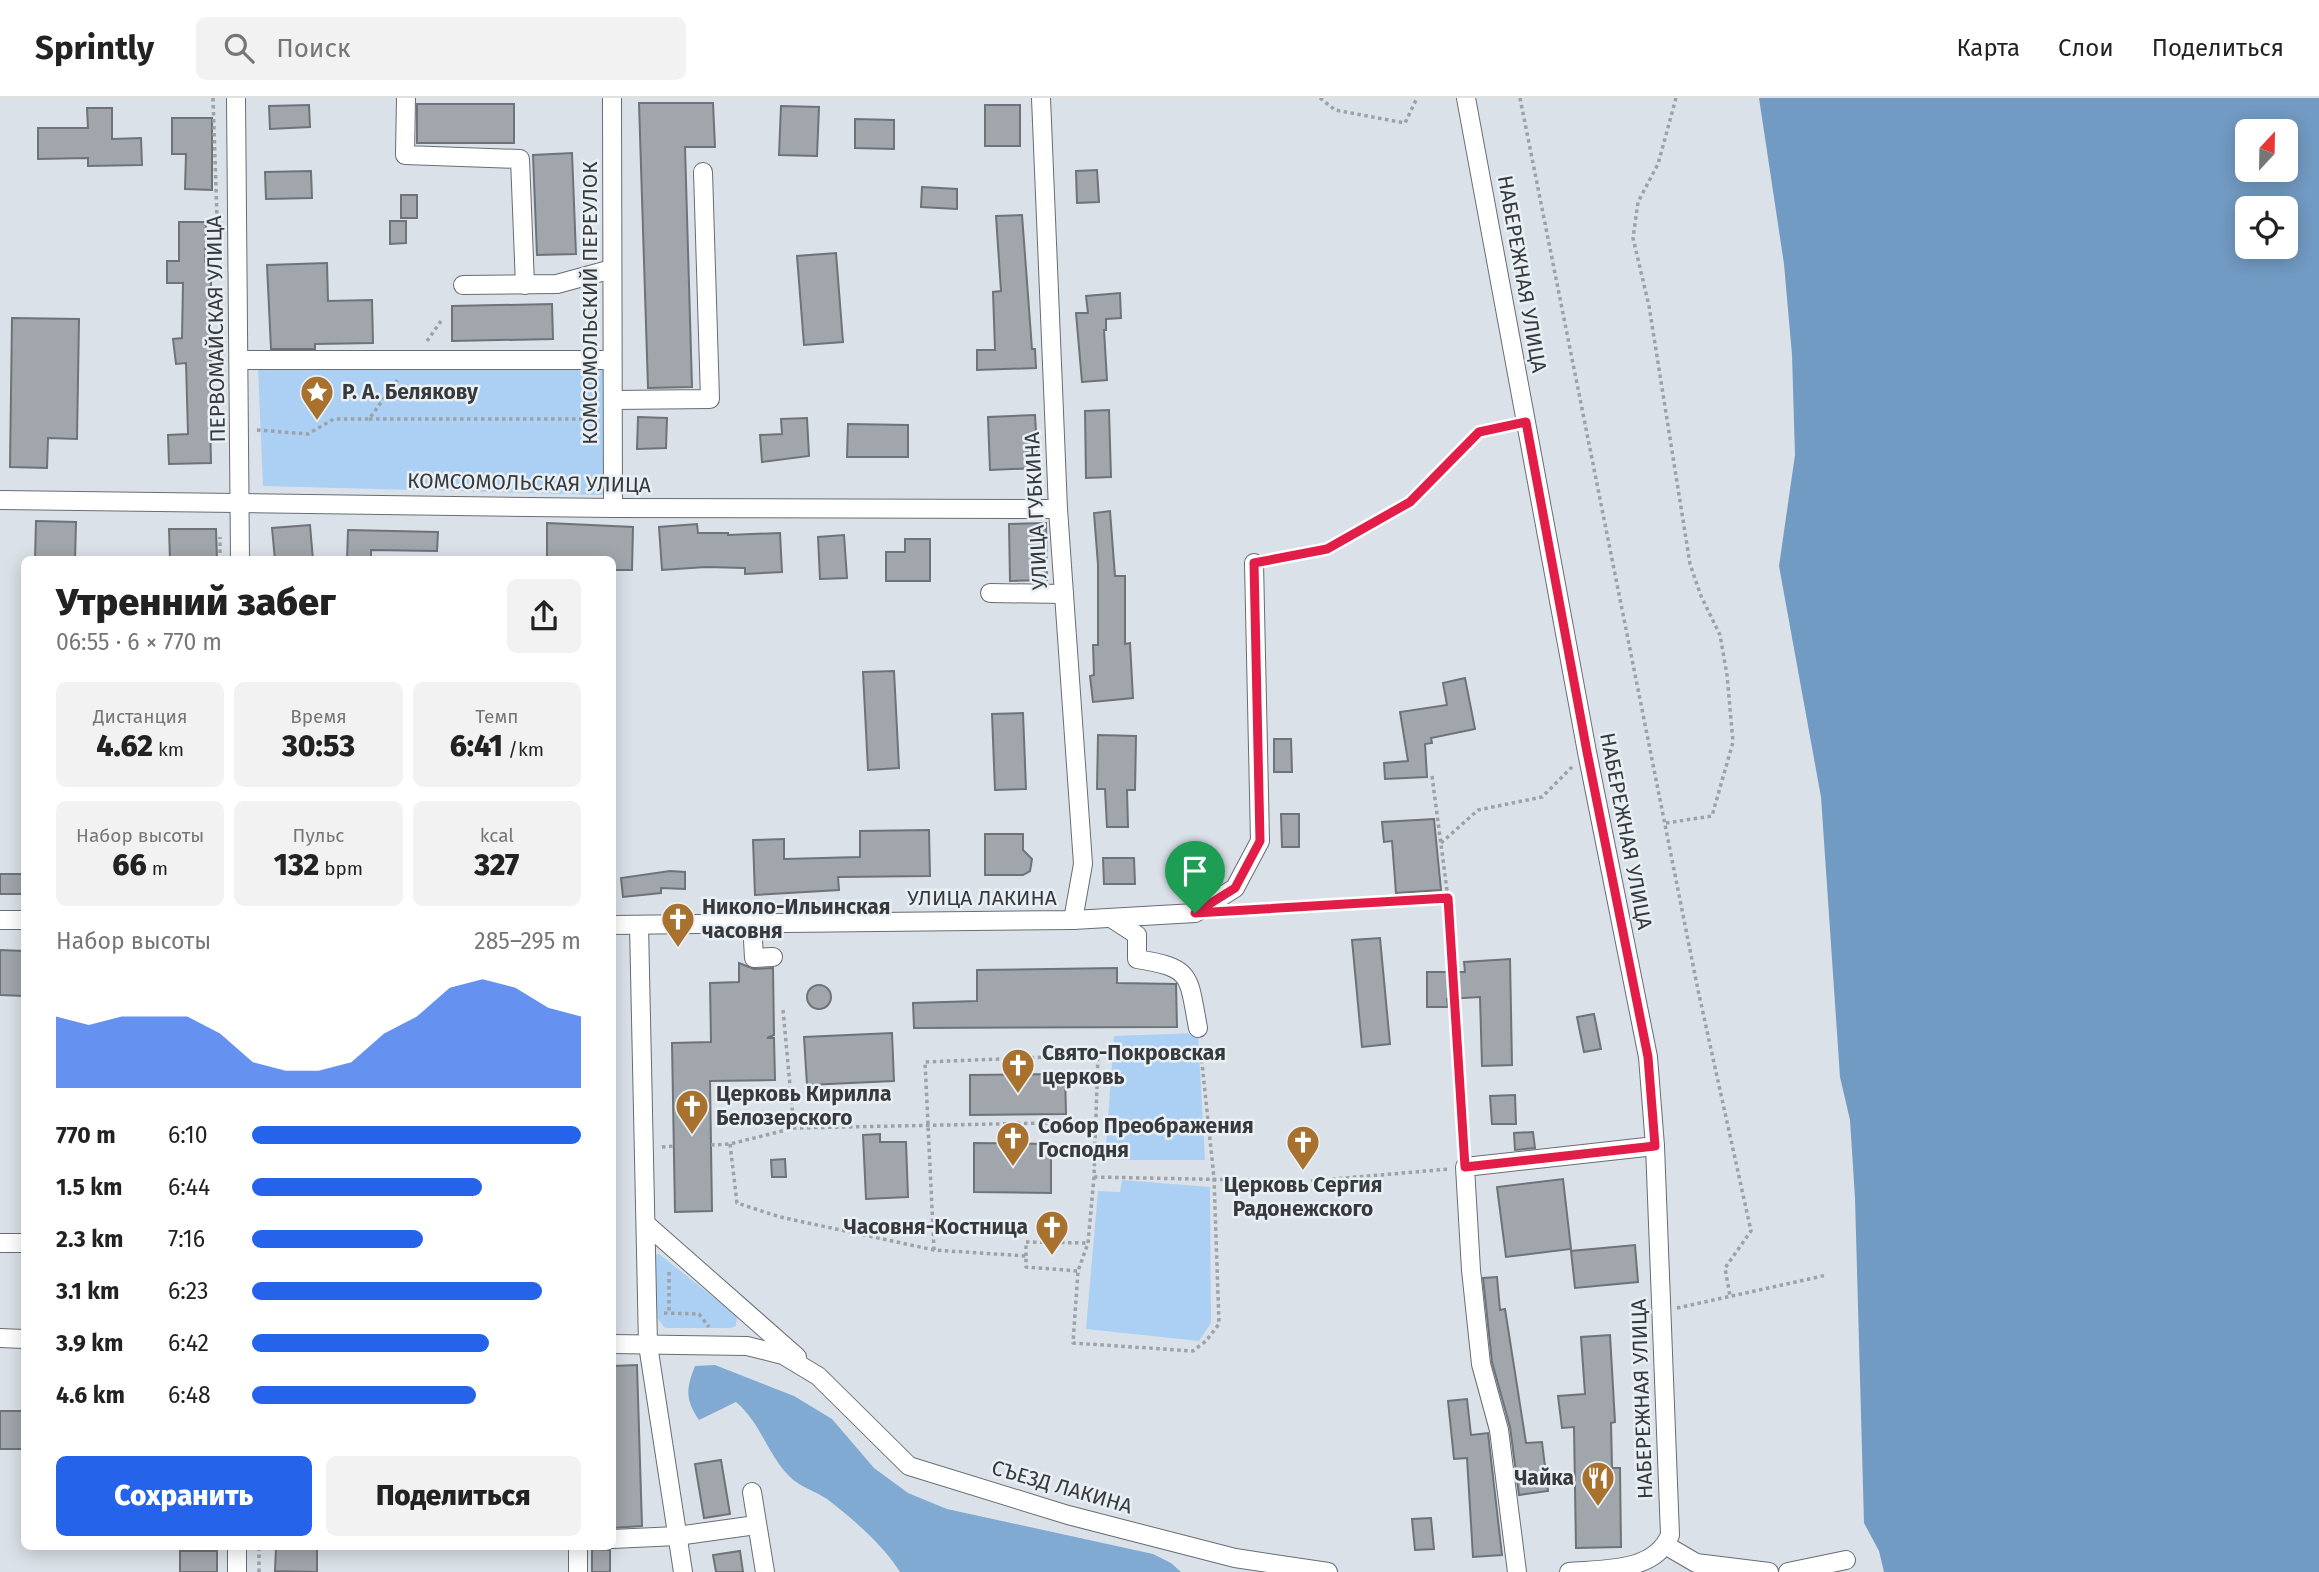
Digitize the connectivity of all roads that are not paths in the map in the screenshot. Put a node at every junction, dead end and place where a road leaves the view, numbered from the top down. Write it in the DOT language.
graph roads {
  1 [pos="236,98"];
  2 [pos="406,98"];
  3 [pos="612,98"];
  4 [pos="1041,98"];
  5 [pos="1466,98"];
  6 [pos="703,172"];
  7 [pos="612,269"];
  8 [pos="463,285"];
  9 [pos="525,285"];
  10 [pos="239,360"];
  11 [pos="612,360"];
  12 [pos="613,400"];
  13 [pos="0,500"];
  14 [pos="240,502"];
  15 [pos="613,508"];
  16 [pos="1058,509"];
  17 [pos="240,556"];
  18 [pos="1254,563"];
  19 [pos="990,593"];
  20 [pos="1064,594"];
  21 [pos="1111,918"];
  22 [pos="0,920"];
  23 [pos="21,920"];
  24 [pos="1073,920"];
  25 [pos="751,922"];
  26 [pos="616,925"];
  27 [pos="639,925"];
  28 [pos="773,957"];
  29 [pos="1198,1028"];
  30 [pos="1655,1146"];
  31 [pos="646,1224"];
  32 [pos="0,1242"];
  33 [pos="21,1243"];
  34 [pos="0,1338"];
  35 [pos="21,1339"];
  36 [pos="616,1344"];
  37 [pos="648,1345"];
  38 [pos="818,1376"];
  39 [pos="752,1492"];
  40 [pos="756,1525"];
  41 [pos="677,1536"];
  42 [pos="616,1539"];
  43 [pos="1667,1546"];
  44 [pos="237,1550"];
  45 [pos="578,1550"];
  46 [pos="1846,1560"];
  47 [pos="237,1572"];
  48 [pos="579,1572"];
  49 [pos="683,1572"];
  50 [pos="765,1572"];
  51 [pos="1328,1572"];
  52 [pos="1517,1572"];
  53 [pos="1569,1572"];
  54 [pos="1769,1572"];
  55 [pos="1788,1572"];
  1 -- 10 [label="street, ПЕРВОМАЙСКАЯ УЛИЦА"];
  2 -- 9 [label="street"];
  3 -- 7 [label="street, КОМСОМОЛЬСКИЙ ПЕРЕУЛОК"];
  4 -- 16 [label="street, УЛИЦА ГУБКИНА"];
  5 -- 30 [label="street, НАБЕРЕЖНАЯ УЛИЦА"];
  6 -- 12 [label="street"];
  7 -- 9 [label="street"];
  7 -- 11 [label="street, КОМСОМОЛЬСКИЙ ПЕРЕУЛОК"];
  8 -- 9 [label="street"];
  10 -- 11 [label="street"];
  10 -- 14 [label="street, ПЕРВОМАЙСКАЯ УЛИЦА"];
  11 -- 12 [label="street, КОМСОМОЛЬСКИЙ ПЕРЕУЛОК"];
  12 -- 15 [label="street, КОМСОМОЛЬСКИЙ ПЕРЕУЛОК"];
  13 -- 14 [label="street, КОМСОМОЛЬСКАЯ УЛИЦА"];
  14 -- 15 [label="street, КОМСОМОЛЬСКАЯ УЛИЦА"];
  14 -- 17 [label="street, ПЕРВОМАЙСКАЯ УЛИЦА"];
  15 -- 16 [label="street, КОМСОМОЛЬСКАЯ УЛИЦА"];
  16 -- 20 [label="street, УЛИЦА ГУБКИНА"];
  18 -- 21 [label="street, УЛИЦА ЛАКИНА"];
  19 -- 20 [label="street"];
  20 -- 24 [label="street, УЛИЦА ГУБКИНА"];
  21 -- 24 [label="street, УЛИЦА ЛАКИНА"];
  21 -- 29 [label="street"];
  22 -- 23 [label="street"];
  24 -- 25 [label="street, УЛИЦА ЛАКИНА"];
  25 -- 27 [label="street, УЛИЦА ЛАКИНА"];
  25 -- 28 [label="street"];
  26 -- 27 [label="street, УЛИЦА ЛАКИНА"];
  27 -- 31 [label="street"];
  30 -- 43 [label="street, НАБЕРЕЖНАЯ УЛИЦА"];
  30 -- 52 [label="street"];
  31 -- 37 [label="street"];
  31 -- 38 [label="street, СЪЕЗД ЛАКИНА"];
  32 -- 33 [label="street"];
  34 -- 35 [label="street"];
  36 -- 37 [label="street, СЪЕЗД ЛАКИНА"];
  37 -- 38 [label="street, СЪЕЗД ЛАКИНА"];
  37 -- 41 [label="street"];
  38 -- 51 [label="street, СЪЕЗД ЛАКИНА"];
  39 -- 40 [label="street"];
  40 -- 41 [label="street"];
  40 -- 50 [label="street"];
  41 -- 42 [label="street"];
  41 -- 49 [label="street"];
  43 -- 53 [label="street"];
  43 -- 54 [label="street"];
  44 -- 47 [label="street"];
  45 -- 48 [label="street"];
  46 -- 55 [label="street"];
}
